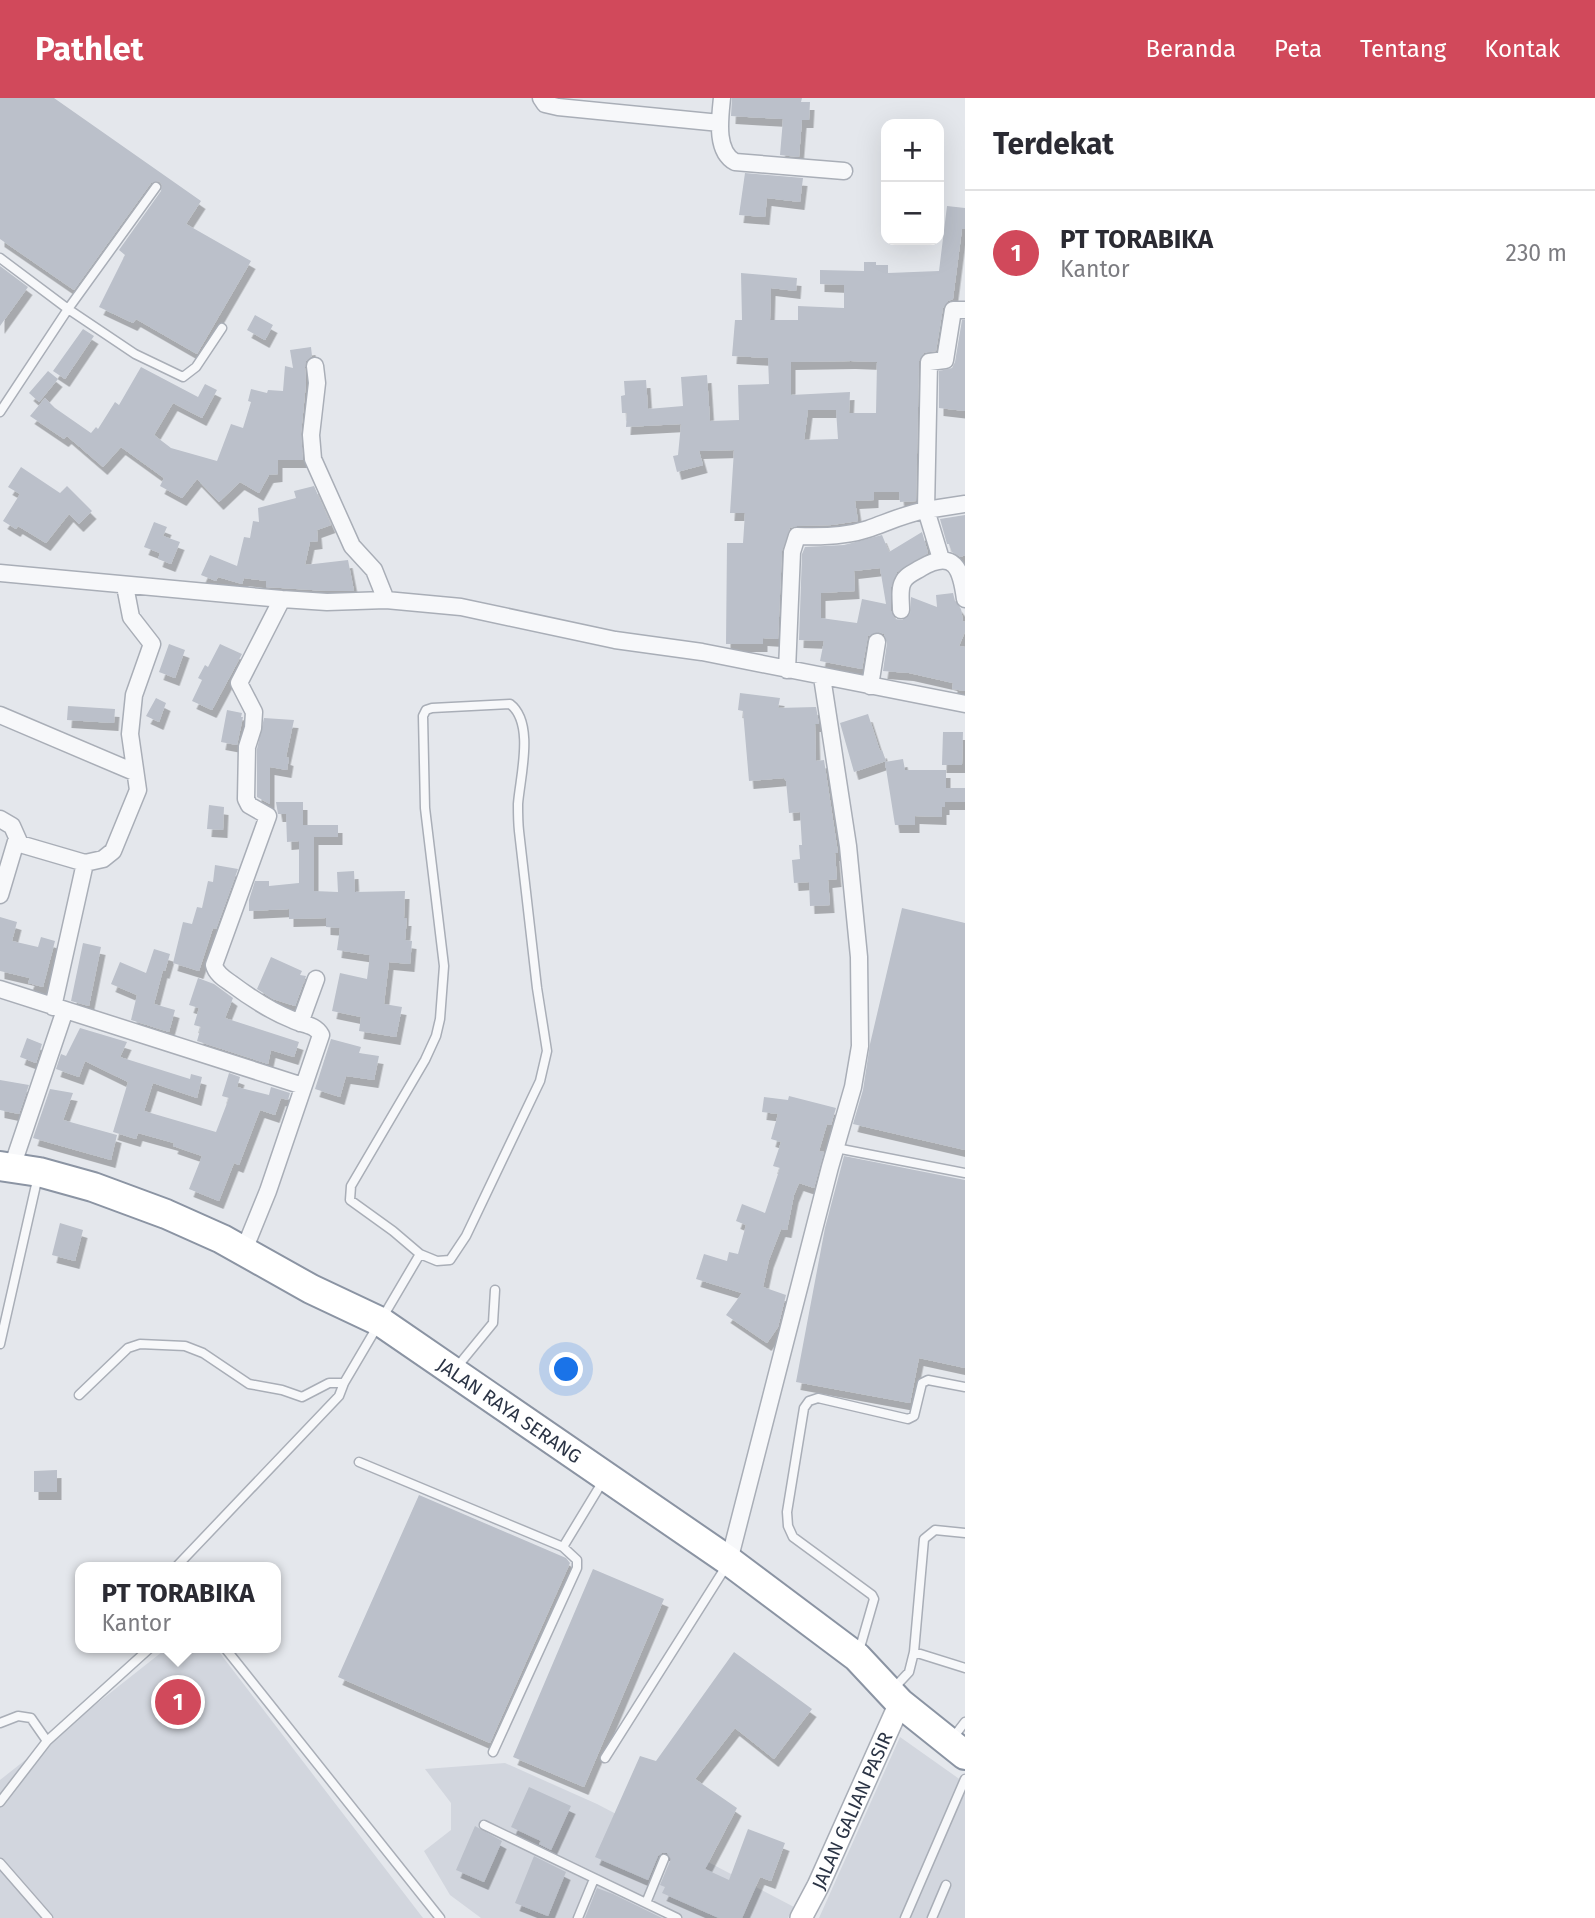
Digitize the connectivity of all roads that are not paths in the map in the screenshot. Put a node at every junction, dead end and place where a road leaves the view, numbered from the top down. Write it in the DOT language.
graph roads {
  1 [pos="541,98"];
  2 [pos="722,98"];
  3 [pos="720,123"];
  4 [pos="845,171"];
  5 [pos="156,187"];
  6 [pos="0,258"];
  7 [pos="68,309"];
  8 [pos="965,310"];
  9 [pos="222,328"];
  10 [pos="315,366"];
  11 [pos="0,412"];
  12 [pos="965,504"];
  13 [pos="926,510"];
  14 [pos="941,559"];
  15 [pos="0,573"];
  16 [pos="125,586"];
  17 [pos="282,599"];
  18 [pos="965,599"];
  19 [pos="380,601"];
  20 [pos="901,610"];
  21 [pos="877,642"];
  22 [pos="787,670"];
  23 [pos="822,677"];
  24 [pos="870,686"];
  25 [pos="965,705"];
  26 [pos="0,715"];
  27 [pos="134,772"];
  28 [pos="0,819"];
  29 [pos="18,838"];
  30 [pos="85,863"];
  31 [pos="0,895"];
  32 [pos="316,979"];
  33 [pos="0,989"];
  34 [pos="59,1008"];
  35 [pos="300,1023"];
  36 [pos="303,1086"];
  37 [pos="836,1148"];
  38 [pos="6,1166"];
  39 [pos="39,1172"];
  40 [pos="965,1173"];
  41 [pos="244,1250"];
  42 [pos="420,1254"];
  43 [pos="495,1290"];
  44 [pos="380,1322"];
  45 [pos="0,1344"];
  46 [pos="453,1372"];
  47 [pos="344,1383"];
  48 [pos="965,1387"];
  49 [pos="79,1395"];
  50 [pos="359,1462"];
  51 [pos="605,1476"];
  52 [pos="965,1533"];
  53 [pos="563,1547"];
  54 [pos="181,1562"];
  55 [pos="729,1562"];
  56 [pos="914,1652"];
  57 [pos="144,1653"];
  58 [pos="229,1653"];
  59 [pos="857,1657"];
  60 [pos="965,1668"];
  61 [pos="896,1697"];
  62 [pos="0,1723"];
  63 [pos="960,1740"];
  64 [pos="47,1741"];
  65 [pos="494,1752"];
  66 [pos="605,1758"];
  67 [pos="965,1779"];
  68 [pos="0,1802"];
  69 [pos="484,1825"];
  70 [pos="664,1859"];
  71 [pos="0,1863"];
  72 [pos="594,1879"];
  73 [pos="946,1885"];
  74 [pos="646,1903"];
  75 [pos="48,1918"];
  76 [pos="440,1918"];
  77 [pos="578,1918"];
  78 [pos="677,1918"];
  79 [pos="801,1918"];
  80 [pos="905,1918"];
  81 [pos="932,1918"];
  1 -- 3 [label="street"];
  2 -- 3 [label="street"];
  3 -- 4 [label="street"];
  5 -- 7 [label="lane"];
  6 -- 7 [label="lane"];
  7 -- 9 [label="lane"];
  7 -- 11 [label="lane"];
  8 -- 13 [label="street"];
  10 -- 19 [label="street"];
  12 -- 13 [label="street"];
  13 -- 14 [label="street"];
  13 -- 22 [label="street"];
  14 -- 18 [label="street"];
  14 -- 20 [label="street"];
  15 -- 16 [label="street"];
  16 -- 17 [label="street"];
  16 -- 27 [label="street"];
  17 -- 19 [label="street"];
  17 -- 35 [label="street"];
  19 -- 22 [label="street"];
  21 -- 24 [label="street"];
  22 -- 23 [label="street"];
  23 -- 24 [label="street"];
  23 -- 37 [label="street"];
  24 -- 25 [label="street"];
  26 -- 27 [label="street"];
  27 -- 30 [label="street"];
  28 -- 29 [label="street"];
  29 -- 30 [label="street"];
  29 -- 31 [label="street"];
  30 -- 34 [label="street"];
  32 -- 35 [label="street"];
  33 -- 34 [label="street"];
  34 -- 36 [label="street"];
  34 -- 38 [label="street"];
  35 -- 36 [label="street"];
  36 -- 41 [label="street"];
  37 -- 40 [label="lane"];
  37 -- 55 [label="street"];
  38 -- 39 [label="highway, JALAN RAYA SERANG"];
  39 -- 41 [label="highway, JALAN RAYA SERANG"];
  39 -- 45 [label="lane"];
  41 -- 44 [label="highway, JALAN RAYA SERANG"];
  42 -- 42 [label="lane"];
  42 -- 44 [label="lane"];
  43 -- 46 [label="lane"];
  44 -- 46 [label="highway, JALAN RAYA SERANG"];
  44 -- 47 [label="lane"];
  46 -- 51 [label="highway, JALAN RAYA SERANG"];
  47 -- 49 [label="lane"];
  47 -- 54 [label="lane"];
  48 -- 59 [label="lane"];
  50 -- 53 [label="lane"];
  51 -- 53 [label="lane"];
  51 -- 55 [label="highway, JALAN RAYA SERANG"];
  52 -- 56 [label="lane"];
  53 -- 65 [label="lane"];
  55 -- 59 [label="highway, JALAN RAYA SERANG"];
  55 -- 66 [label="lane"];
  56 -- 60 [label="lane"];
  56 -- 61 [label="lane"];
  57 -- 64 [label="lane"];
  58 -- 76 [label="lane"];
  59 -- 61 [label="highway, JALAN RAYA SERANG"];
  61 -- 63 [label="highway, JALAN RAYA SERANG"];
  61 -- 79 [label="street, JALAN GALIAN PASIR"];
  62 -- 64 [label="lane"];
  64 -- 68 [label="lane"];
  67 -- 80 [label="lane"];
  69 -- 72 [label="lane"];
  70 -- 74 [label="lane"];
  71 -- 75 [label="lane"];
  72 -- 74 [label="lane"];
  72 -- 77 [label="lane"];
  73 -- 81 [label="lane"];
  74 -- 78 [label="lane"];
}
